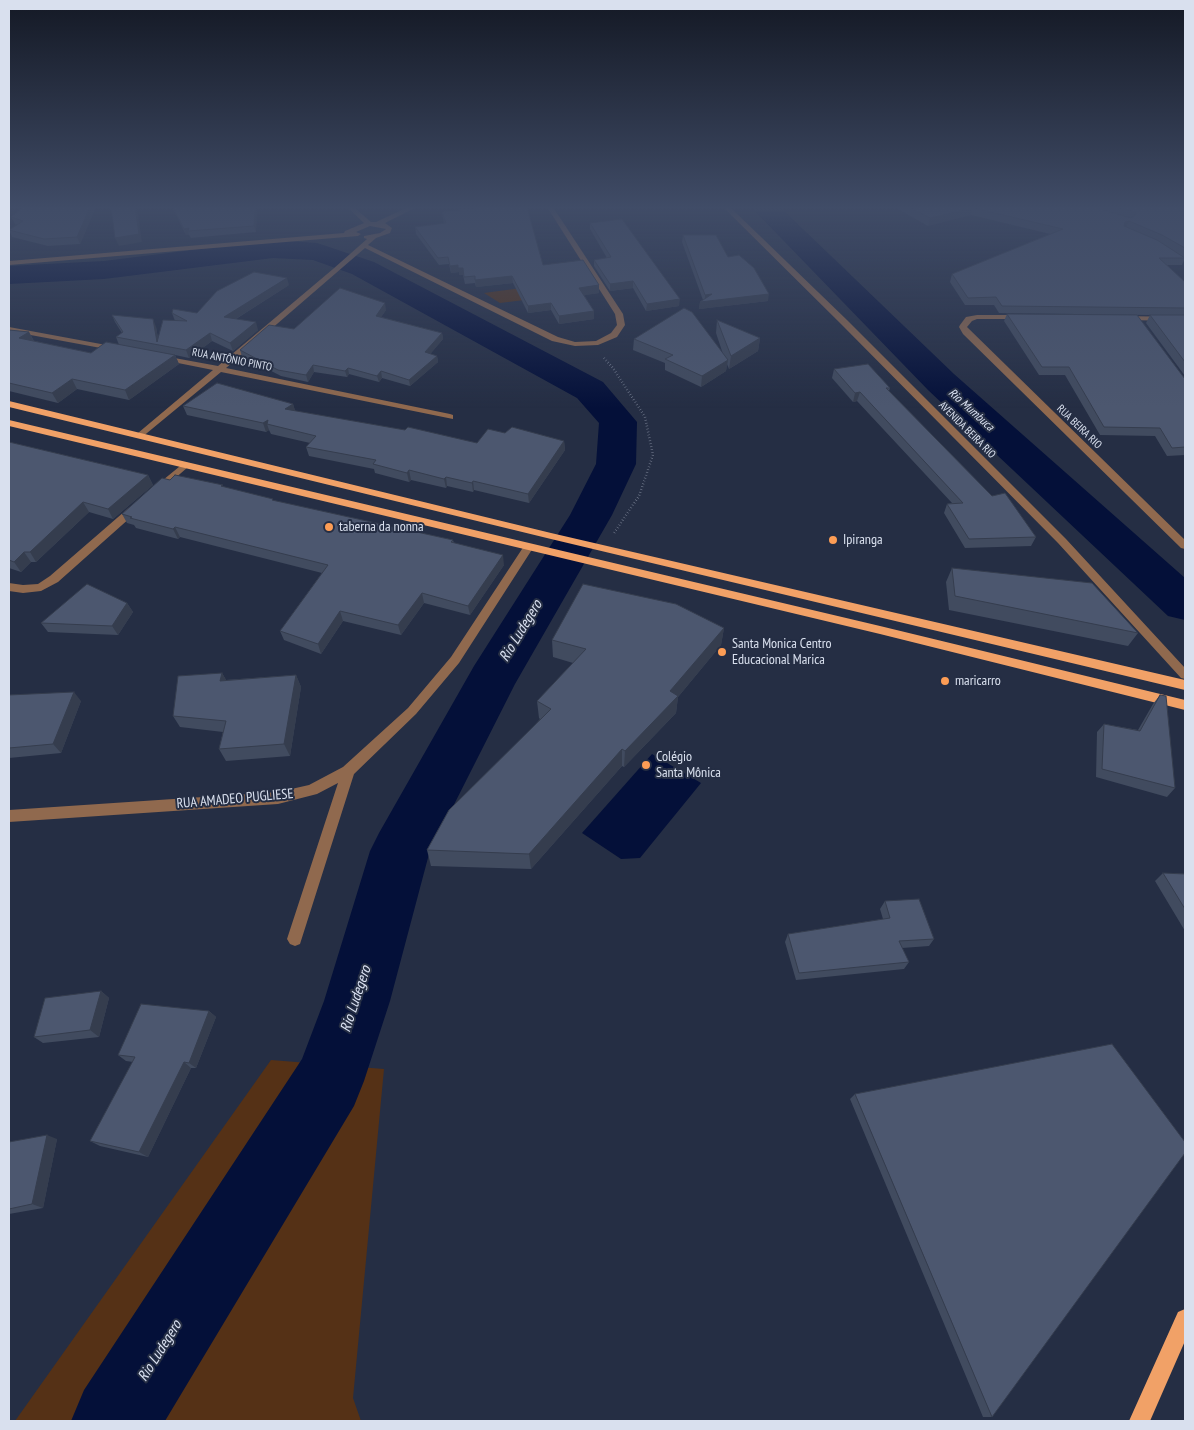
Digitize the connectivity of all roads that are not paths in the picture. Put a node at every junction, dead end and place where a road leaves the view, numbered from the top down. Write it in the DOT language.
graph roads {
  1 [pos="333,274"];
  2 [pos="430,274"];
  3 [pos="594,274"];
  4 [pos="795,274"];
  5 [pos="1027,317"];
  6 [pos="1116,318"];
  7 [pos="1136,318"];
  8 [pos="1185,319"];
  9 [pos="1142,326"];
  10 [pos="9,329"];
  11 [pos="124,350"];
  12 [pos="153,356"];
  13 [pos="221,368"];
  14 [pos="9,404"];
  15 [pos="450,417"];
  16 [pos="9,423"];
  17 [pos="141,435"];
  18 [pos="185,465"];
  19 [pos="1185,546"];
  20 [pos="528,548"];
  21 [pos="9,587"];
  22 [pos="1185,675"];
  23 [pos="1185,685"];
  24 [pos="1185,705"];
  25 [pos="348,771"];
  26 [pos="9,816"];
  27 [pos="296,938"];
  28 [pos="1185,1319"];
  29 [pos="1140,1421"];
  1 -- 13 [label="street"];
  2 -- 3 [label="street"];
  4 -- 22 [label="street, AVENIDA BEIRA RIO"];
  5 -- 19 [label="street, RUA BEIRA RIO"];
  6 -- 7 [label="street"];
  7 -- 8 [label="street"];
  7 -- 9 [label="street"];
  10 -- 11 [label="street"];
  12 -- 13 [label="street, RUA ANTÔNIO PINTO"];
  13 -- 15 [label="street, RUA ANTÔNIO PINTO"];
  13 -- 17 [label="street"];
  14 -- 17 [label="main road"];
  16 -- 18 [label="main road"];
  17 -- 23 [label="main road"];
  18 -- 20 [label="main road"];
  18 -- 21 [label="street"];
  20 -- 24 [label="main road"];
  20 -- 25 [label="street, RUA AMADEO PUGLIESE"];
  25 -- 26 [label="street, RUA AMADEO PUGLIESE"];
  25 -- 27 [label="street"];
  28 -- 29 [label="main road"];
}
